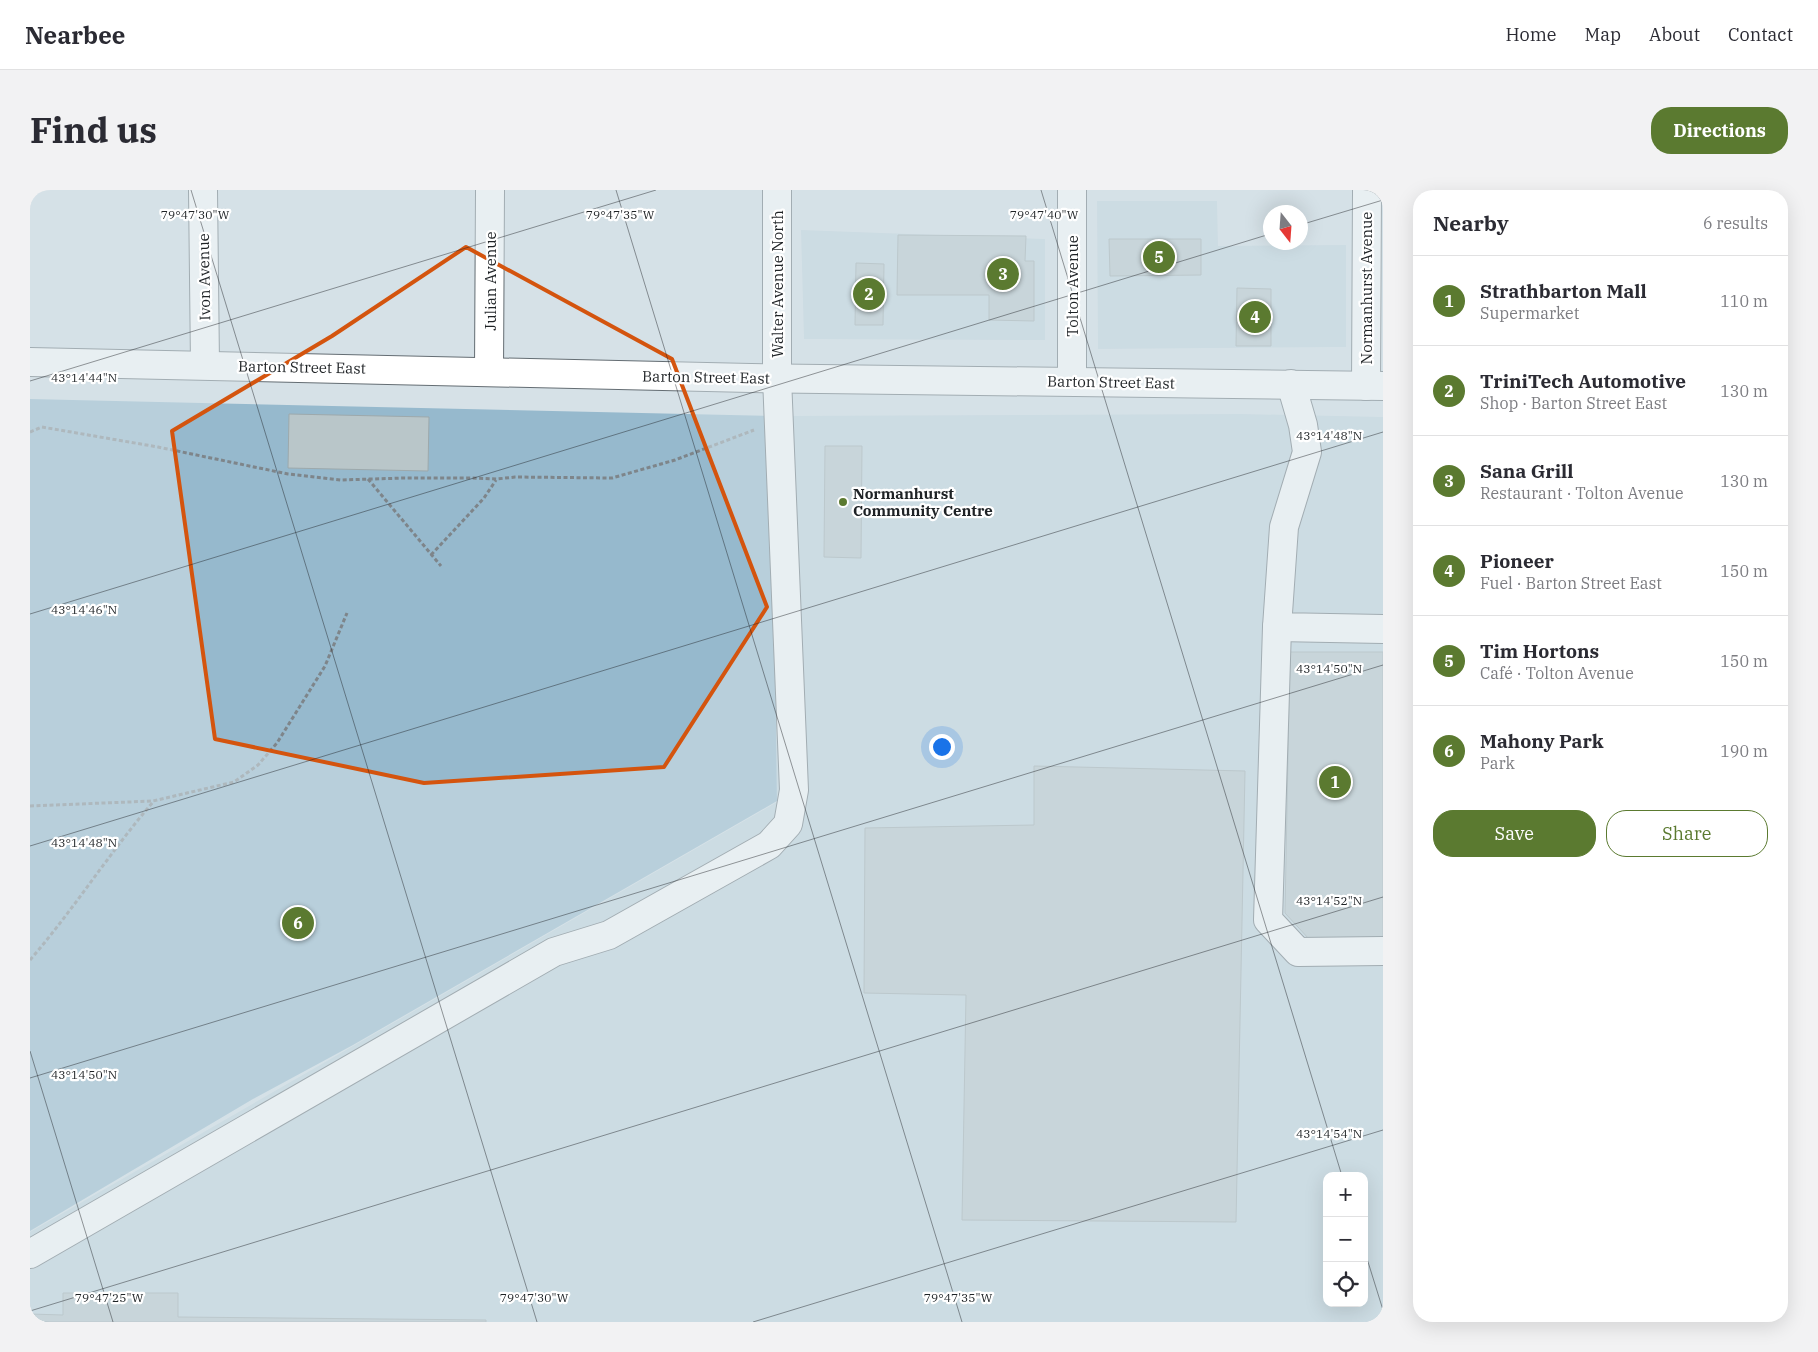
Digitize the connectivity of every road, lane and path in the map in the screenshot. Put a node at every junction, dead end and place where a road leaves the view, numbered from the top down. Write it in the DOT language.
graph roads {
  1 [pos="203,190"];
  2 [pos="490,190"];
  3 [pos="777,190"];
  4 [pos="1072,190"];
  5 [pos="1366,190"];
  6 [pos="30,362"];
  7 [pos="205,365"];
  8 [pos="489,372"];
  9 [pos="777,378"];
  10 [pos="1072,381"];
  11 [pos="1291,384"];
  12 [pos="1374,386"];
  13 [pos="762,428"];
  14 [pos="30,432"];
  15 [pos="368,479"];
  16 [pos="497,479"];
  17 [pos="431,555"];
  18 [pos="441,566"];
  19 [pos="347,613"];
  20 [pos="1277,627"];
  21 [pos="1383,629"];
  22 [pos="153,801"];
  23 [pos="30,806"];
  24 [pos="1383,951"];
  25 [pos="30,960"];
  26 [pos="30,1254"];
  1 -- 7 [label="main road, Ivon Avenue"];
  2 -- 8 [label="main road, Julian Avenue"];
  3 -- 9 [label="main road, Walter Avenue North"];
  4 -- 10 [label="main road, Tolton Avenue"];
  5 -- 12 [label="main road, Normanhurst Avenue"];
  6 -- 7 [label="main road, Barton Street East"];
  7 -- 8 [label="main road, Barton Street East"];
  8 -- 9 [label="main road, Barton Street East"];
  9 -- 10 [label="main road, Barton Street East"];
  9 -- 26 [label="main road, Walter Avenue North"];
  10 -- 11 [label="main road, Barton Street East"];
  11 -- 12 [label="main road, Barton Street East"];
  11 -- 20 [label="main road"];
  13 -- 16 [label="path"];
  14 -- 15 [label="path"];
  15 -- 16 [label="path"];
  15 -- 17 [label="path"];
  16 -- 17 [label="path"];
  17 -- 18 [label="path"];
  19 -- 22 [label="path"];
  20 -- 21 [label="main road"];
  20 -- 24 [label="main road"];
  22 -- 23 [label="path"];
  22 -- 25 [label="path"];
}
